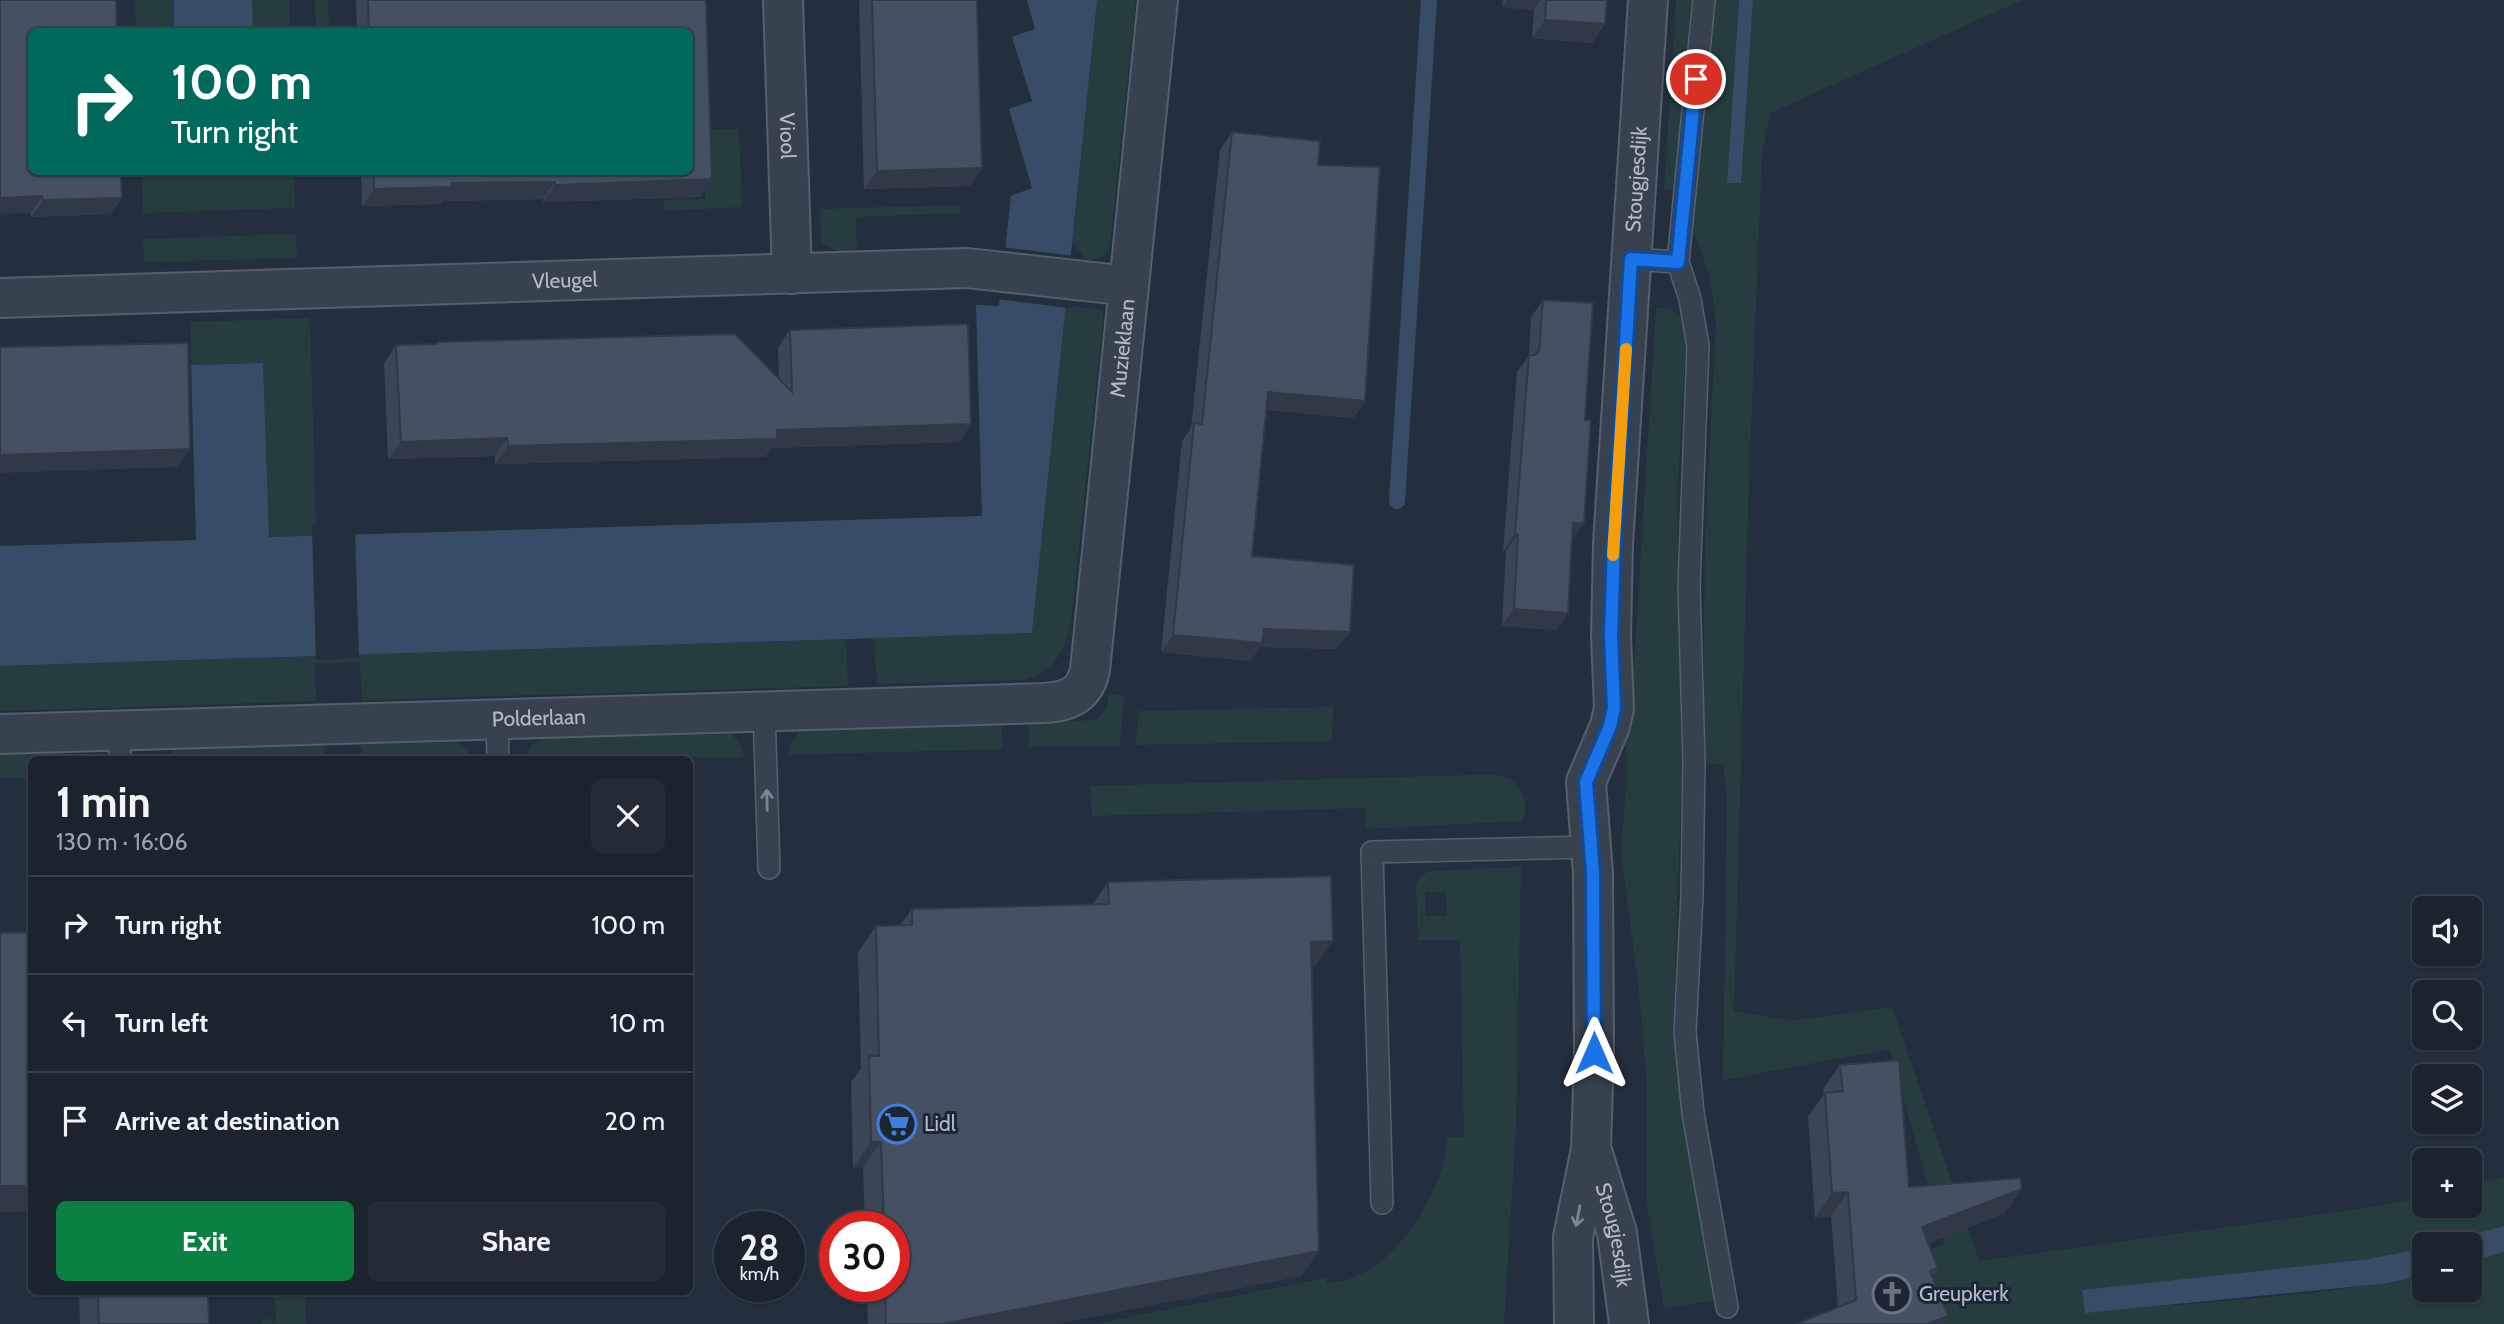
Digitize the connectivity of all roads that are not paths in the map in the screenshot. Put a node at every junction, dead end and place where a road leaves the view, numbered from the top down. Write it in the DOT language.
graph roads {
  1 [pos="783,0"];
  2 [pos="1158,0"];
  3 [pos="1648,0"];
  4 [pos="1704,0"];
  5 [pos="1631,259"];
  6 [pos="1678,262"];
  7 [pos="792,274"];
  8 [pos="1129,286"];
  9 [pos="0,298"];
  10 [pos="1078,694"];
  11 [pos="765,710"];
  12 [pos="497,718"];
  13 [pos="0,734"];
  14 [pos="120,745"];
  15 [pos="498,756"];
  16 [pos="1591,847"];
  17 [pos="769,868"];
  18 [pos="1591,1149"];
  19 [pos="1382,1203"];
  20 [pos="1727,1307"];
  21 [pos="1574,1324"];
  22 [pos="1629,1324"];
  1 -- 7 [label="street, Viool"];
  2 -- 8 [label="street, Muzieklaan"];
  3 -- 5 [label="street, Stougjesdijk"];
  4 -- 6 [label="lane"];
  5 -- 6 [label="lane"];
  5 -- 16 [label="street, Stougjesdijk"];
  6 -- 20 [label="lane"];
  7 -- 8 [label="street, Vleugel"];
  7 -- 9 [label="street, Vleugel"];
  8 -- 10 [label="street, Muzieklaan"];
  10 -- 11 [label="street, Polderlaan"];
  11 -- 12 [label="street, Polderlaan"];
  17 -- 11 [label="lane, one-way"];
  12 -- 14 [label="street, Polderlaan"];
  12 -- 15 [label="lane"];
  13 -- 14 [label="street, Polderlaan"];
  16 -- 18 [label="street, Stougjesdijk"];
  16 -- 19 [label="lane"];
  18 -- 21 [label="street, Stougjesdijk, one-way"];
  18 -- 22 [label="street, Stougjesdijk"];
}
